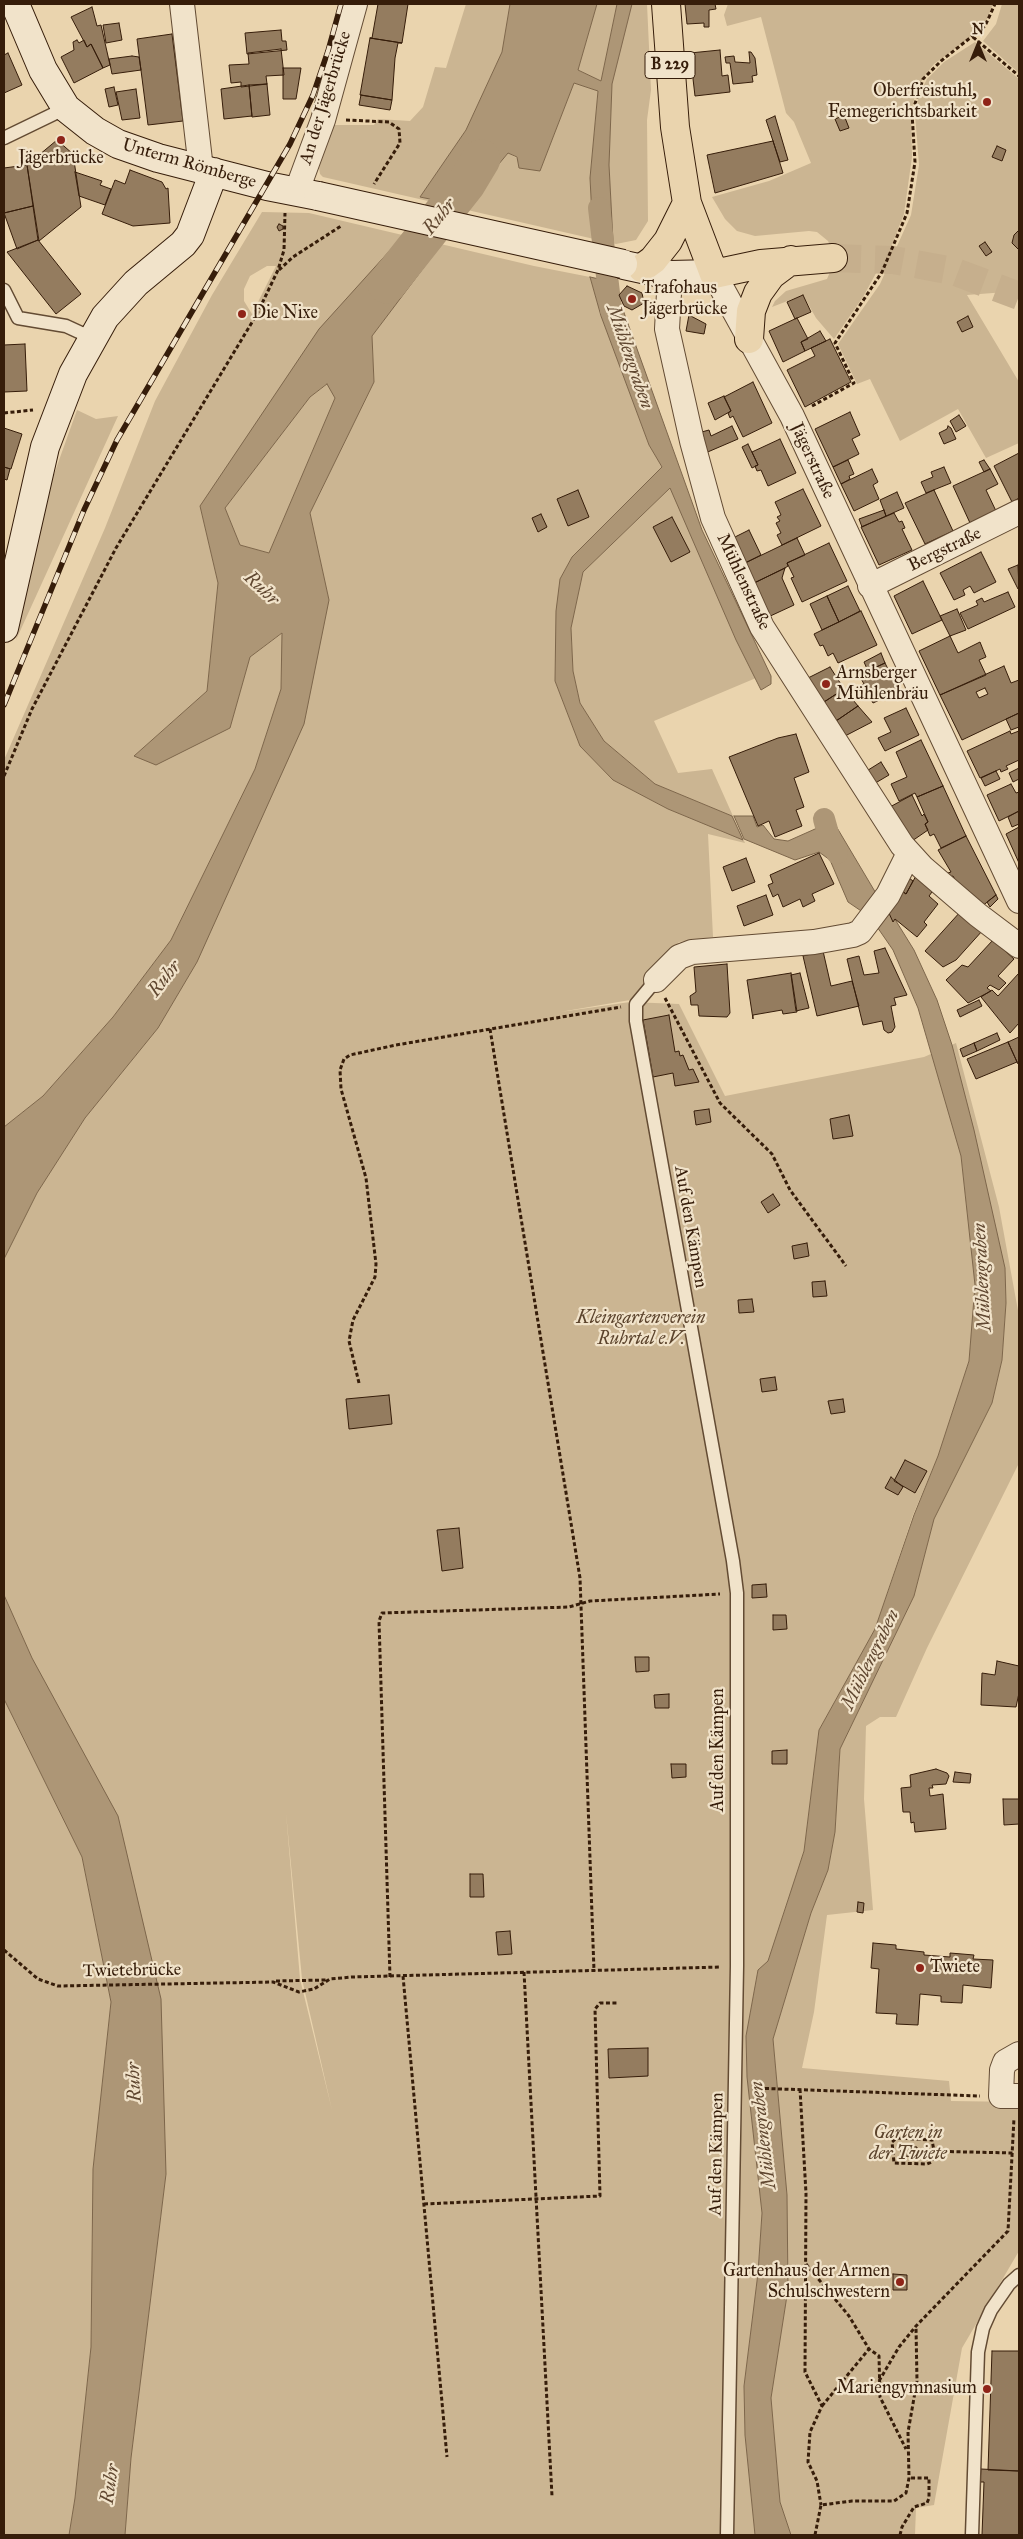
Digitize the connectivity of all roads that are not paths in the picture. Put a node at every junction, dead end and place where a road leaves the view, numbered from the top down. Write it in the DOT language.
graph roads {
  1 [pos="15,4"];
  2 [pos="182,4"];
  3 [pos="355,4"];
  4 [pos="666,4"];
  5 [pos="66,108"];
  6 [pos="4,138"];
  7 [pos="208,171"];
  8 [pos="300,193"];
  9 [pos="687,202"];
  10 [pos="833,258"];
  11 [pos="791,260"];
  12 [pos="632,266"];
  13 [pos="714,274"];
  14 [pos="670,275"];
  15 [pos="4,290"];
  16 [pos="92,338"];
  17 [pos="749,338"];
  18 [pos="1019,512"];
  19 [pos="870,586"];
  20 [pos="4,628"];
  21 [pos="909,853"];
  22 [pos="1019,901"];
  23 [pos="1019,946"];
  24 [pos="656,980"];
  25 [pos="1019,2054"];
  26 [pos="1012,2096"];
  27 [pos="1019,2275"];
  28 [pos="727,2535"];
  29 [pos="972,2535"];
  1 -- 5 [label="main road, Unterm Römberge"];
  2 -- 7 [label="street"];
  3 -- 8 [label="street, An der Jägerbrücke"];
  4 -- 9 [label="main road, Jägerstraße / B 229"];
  5 -- 6 [label="lane"];
  5 -- 7 [label="main road, Unterm Römberge"];
  7 -- 8 [label="main road, Unterm Römberge"];
  7 -- 16 [label="main road"];
  8 -- 12 [label="main road, Unterm Römberge, bridge"];
  9 -- 12 [label="main road"];
  9 -- 13 [label="main road, Jägerstraße / B 229"];
  10 -- 11 [label="main road"];
  11 -- 13 [label="main road"];
  11 -- 17 [label="main road"];
  12 -- 14 [label="main road, Unterm Römberge"];
  13 -- 14 [label="main road, Unterm Römberge"];
  13 -- 17 [label="street, Jägerstraße"];
  14 -- 21 [label="street, Mühlenstraße"];
  15 -- 16 [label="lane"];
  16 -- 20 [label="main road"];
  17 -- 19 [label="street, Jägerstraße"];
  18 -- 19 [label="street, Bergstraße"];
  19 -- 22 [label="street, Jägerstraße"];
  21 -- 23 [label="street, Mühlenstraße"];
  21 -- 24 [label="street"];
  24 -- 28 [label="lane, Auf den Kämpen"];
  25 -- 26 [label="street"];
  27 -- 29 [label="lane"];
}
